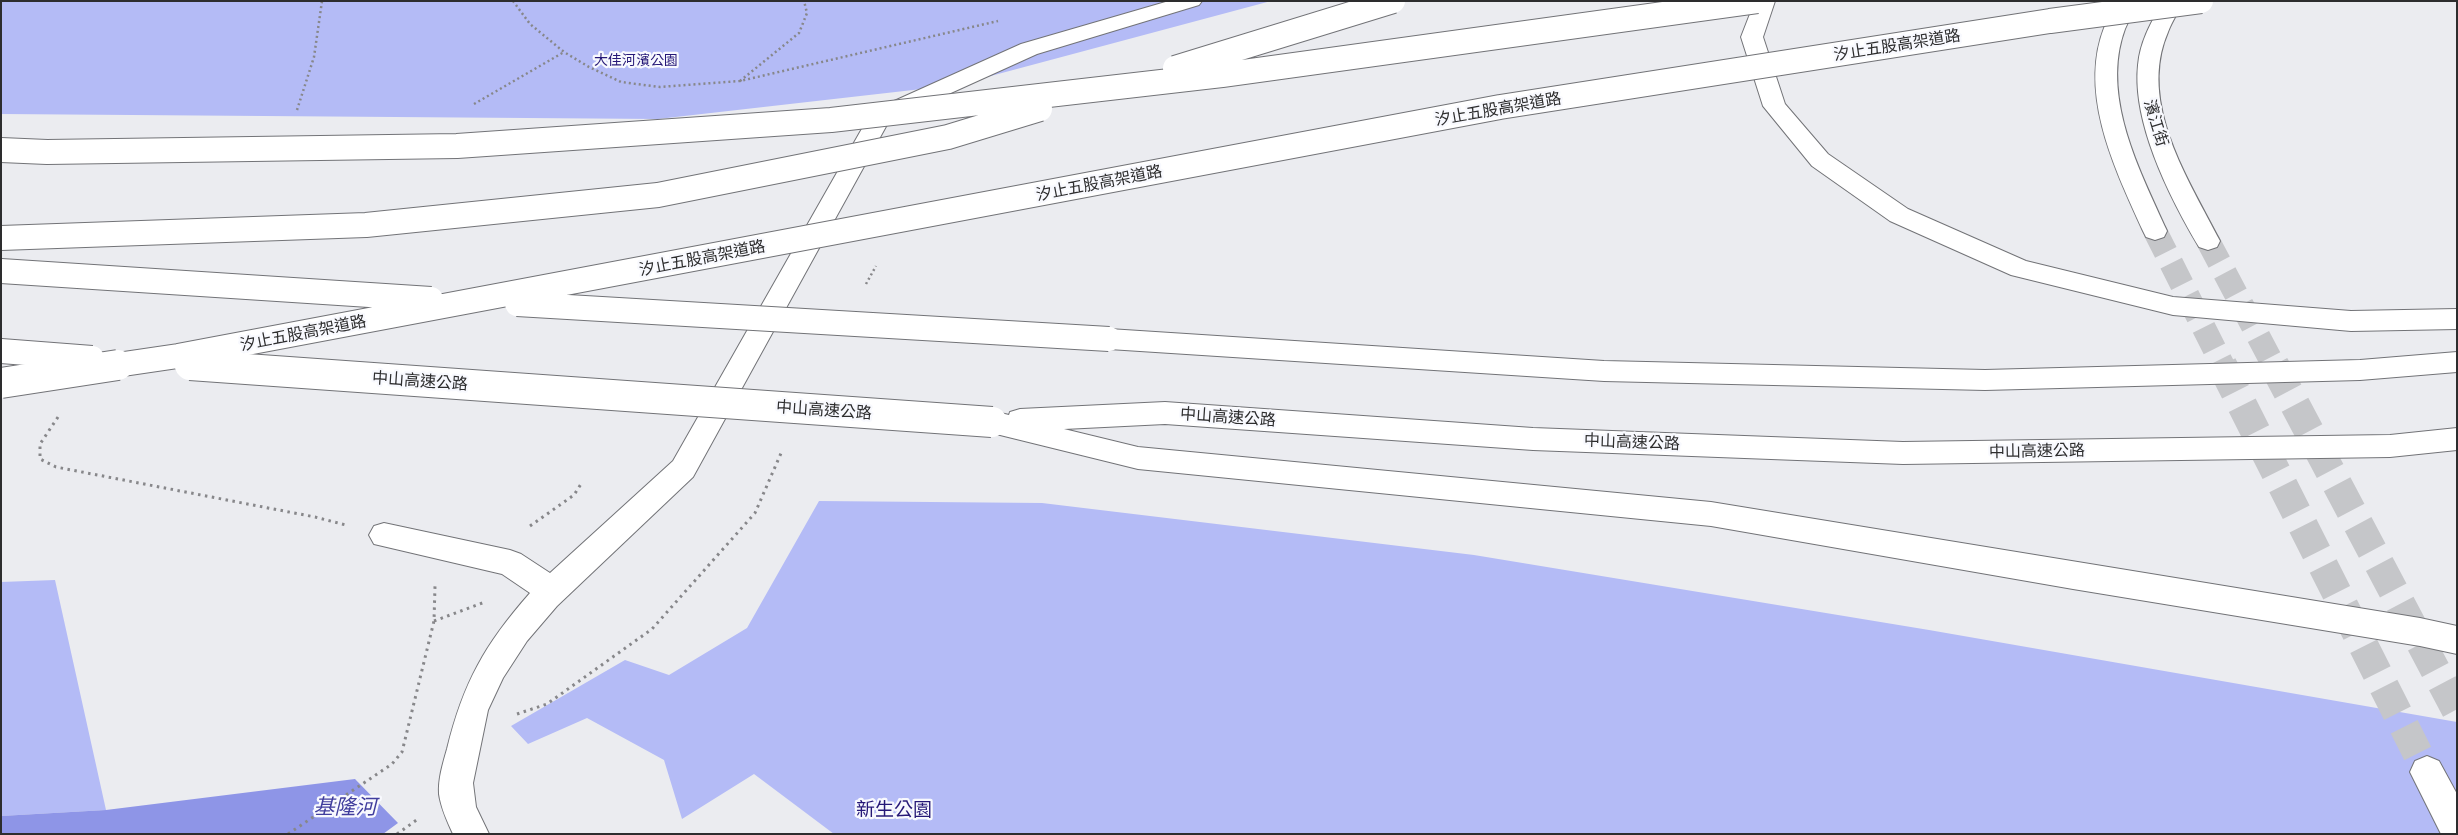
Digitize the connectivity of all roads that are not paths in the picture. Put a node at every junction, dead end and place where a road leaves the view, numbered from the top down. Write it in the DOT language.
graph roads {
  1 [pos="1192,1"];
  2 [pos="1393,1"];
  3 [pos="1757,1"];
  4 [pos="1765,1"];
  5 [pos="2129,1"];
  6 [pos="2174,1"];
  7 [pos="2201,1"];
  8 [pos="1,150"];
  9 [pos="2154,231"];
  10 [pos="1,238"];
  11 [pos="2208,241"];
  12 [pos="1,271"];
  13 [pos="2457,319"];
  14 [pos="1,352"];
  15 [pos="2457,362"];
  16 [pos="1,383"];
  17 [pos="992,422"];
  18 [pos="2457,439"];
  19 [pos="384,535"];
  20 [pos="552,591"];
  21 [pos="2457,640"];
  22 [pos="2427,772"];
  23 [pos="2457,829"];
  24 [pos="472,834"];
  1 -- 20 [label="main road"];
  2 -- 10 [label="main road, bridge"];
  3 -- 8 [label="main road, bridge"];
  4 -- 13 [label="main road"];
  5 -- 9 [label="main road"];
  6 -- 11 [label="main road, 濱江街"];
  7 -- 16 [label="main road, 汐止五股高架道路, bridge"];
  12 -- 15 [label="main road, bridge"];
  14 -- 17 [label="main road, 中山高速公路, bridge"];
  17 -- 18 [label="main road, 中山高速公路"];
  17 -- 21 [label="main road"];
  19 -- 20 [label="main road"];
  20 -- 24 [label="main road"];
  22 -- 23 [label="main road"];
}
